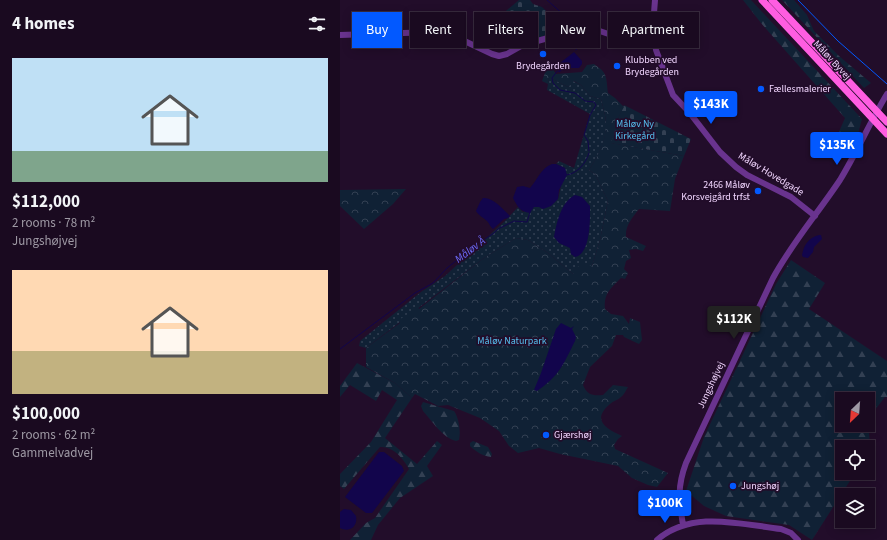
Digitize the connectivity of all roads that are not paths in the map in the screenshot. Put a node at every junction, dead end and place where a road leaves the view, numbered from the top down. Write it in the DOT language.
graph roads {
  1 [pos="654,0"];
  2 [pos="762,0"];
  3 [pos="772,0"];
  4 [pos="654,12"];
  5 [pos="340,34"];
  6 [pos="608,34"];
  7 [pos="656,48"];
  8 [pos="887,94"];
  9 [pos="876,111"];
  10 [pos="872,119"];
  11 [pos="887,122"];
  12 [pos="887,134"];
  13 [pos="815,216"];
  14 [pos="684,525"];
  15 [pos="657,540"];
  16 [pos="798,540"];
  1 -- 4 [label="street, Måløv Hovedgade"];
  2 -- 10 [label="main road, Måløv Byvej"];
  3 -- 9 [label="main road, Måløv Byvej"];
  5 -- 6 [label="street"];
  7 -- 13 [label="street, Måløv Hovedgade"];
  8 -- 9 [label="street, Jungshøjvej"];
  9 -- 10 [label="street, Jungshøjvej"];
  9 -- 11 [label="main road, Måløv Byvej"];
  10 -- 12 [label="main road, Måløv Byvej"];
  10 -- 13 [label="street, Jungshøjvej"];
  13 -- 14 [label="street, Jungshøjvej"];
  14 -- 15 [label="street"];
  14 -- 16 [label="street"];
}
